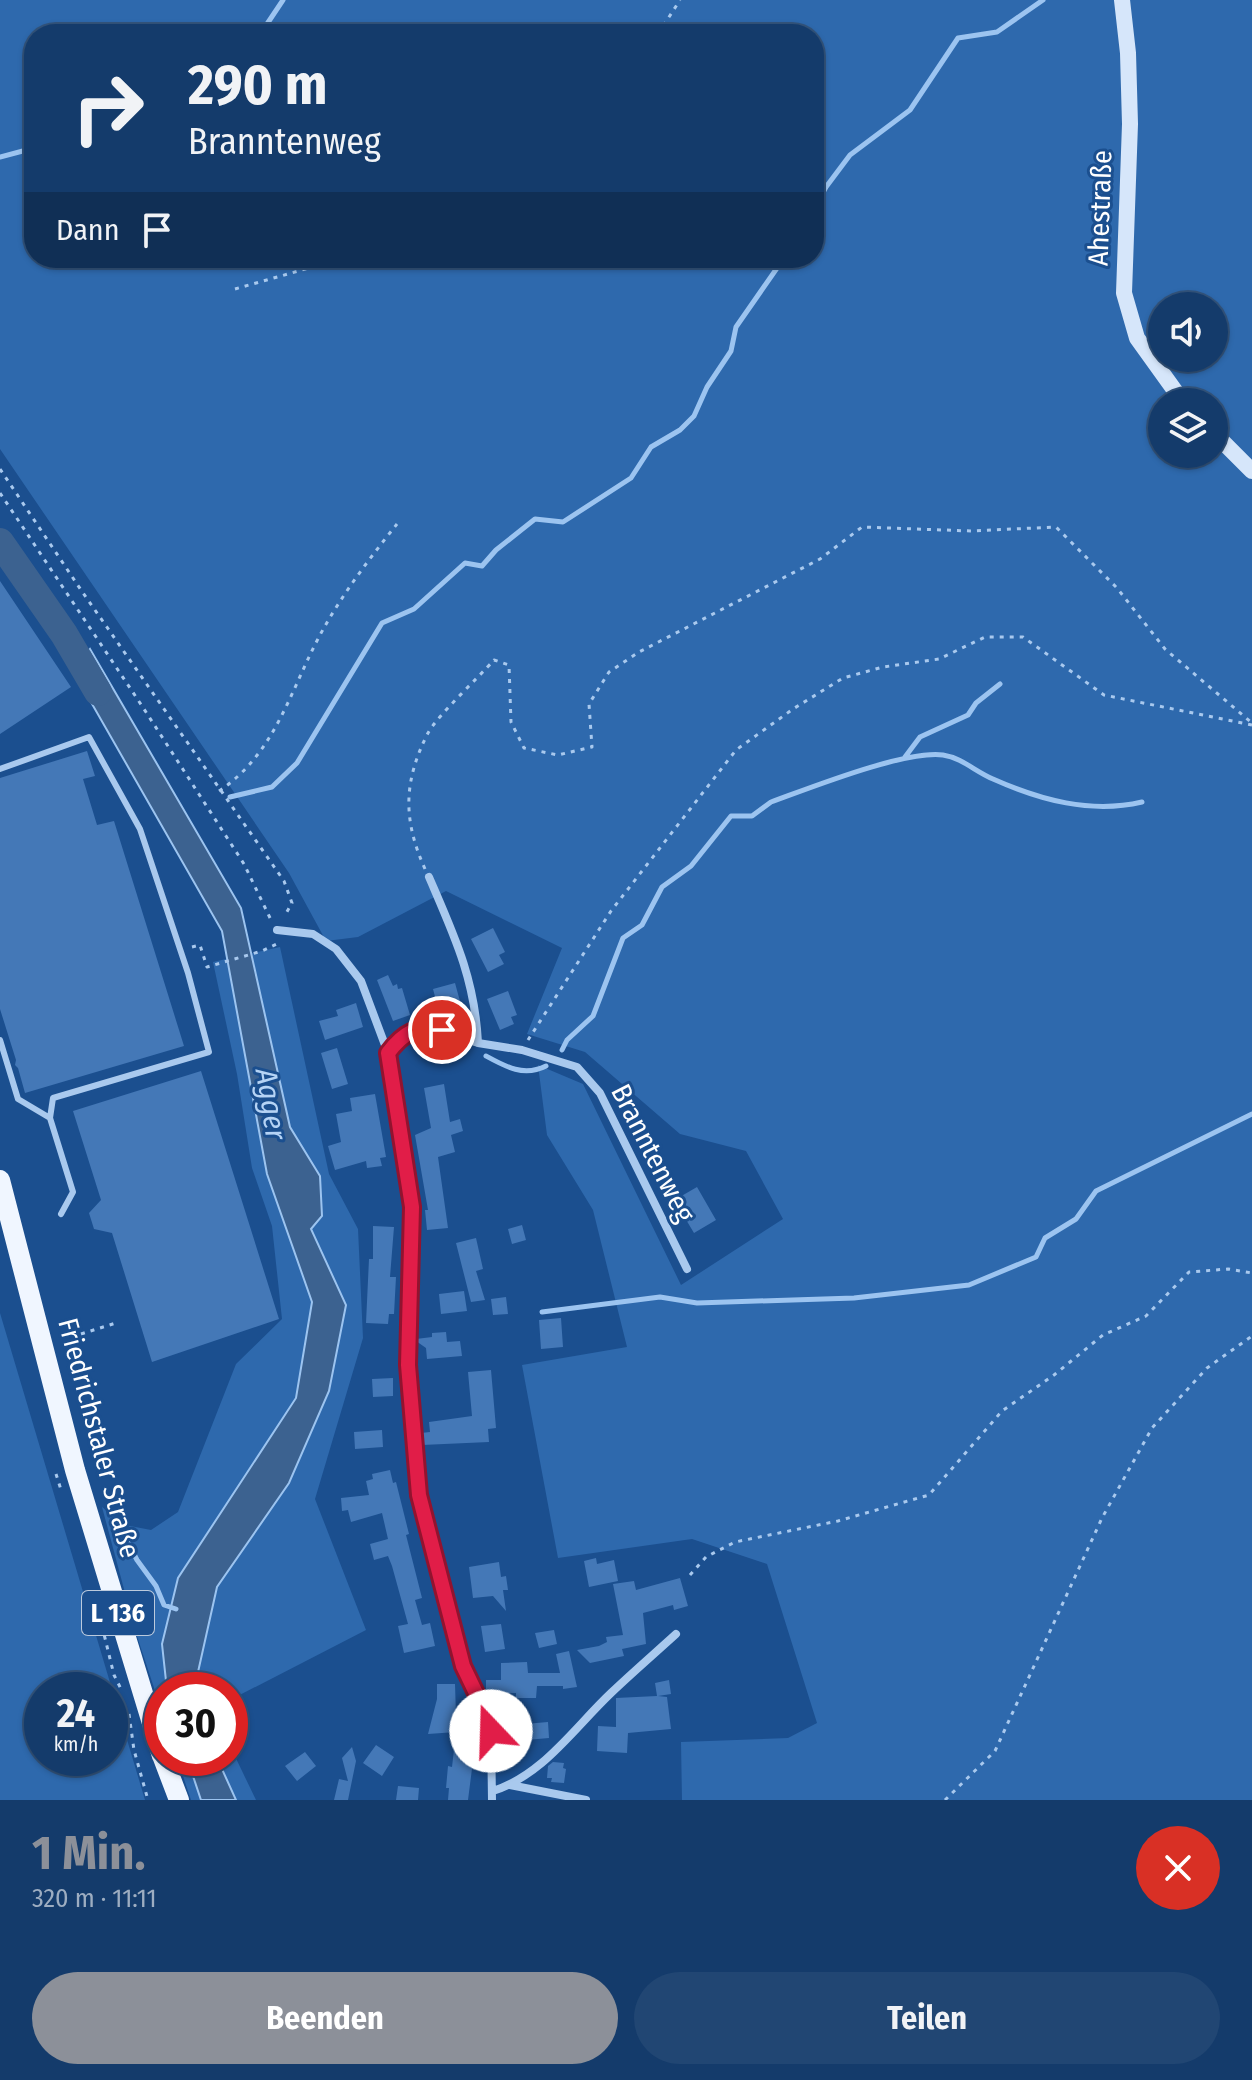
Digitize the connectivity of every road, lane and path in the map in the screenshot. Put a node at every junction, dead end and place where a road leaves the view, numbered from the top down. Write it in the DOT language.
graph roads {
  1 [pos="680,0"];
  2 [pos="1122,0"];
  3 [pos="664,24"];
  4 [pos="309,268"];
  5 [pos="235,289"];
  6 [pos="1173,388"];
  7 [pos="1228,447"];
  8 [pos="0,469"];
  9 [pos="1252,471"];
  10 [pos="0,493"];
  11 [pos="397,524"];
  12 [pos="1252,724"];
  13 [pos="0,769"];
  14 [pos="219,791"];
  15 [pos="429,877"];
  16 [pos="281,931"];
  17 [pos="188,973"];
  18 [pos="0,1040"];
  19 [pos="478,1043"];
  20 [pos="522,1050"];
  21 [pos="388,1053"];
  22 [pos="50,1118"];
  23 [pos="0,1180"];
  24 [pos="61,1214"];
  25 [pos="687,1269"];
  26 [pos="1252,1273"];
  27 [pos="119,1322"];
  28 [pos="81,1334"];
  29 [pos="1252,1336"];
  30 [pos="690,1575"];
  31 [pos="676,1634"];
  32 [pos="144,1698"];
  33 [pos="170,1776"];
  34 [pos="510,1785"];
  35 [pos="493,1796"];
  36 [pos="179,1800"];
  37 [pos="586,1800"];
  38 [pos="945,1800"];
  1 -- 3 [label="path"];
  2 -- 6 [label="main road, Ahestraße"];
  4 -- 5 [label="path"];
  7 -- 9 [label="main road"];
  8 -- 14 [label="path"];
  10 -- 16 [label="path"];
  11 -- 14 [label="path"];
  12 -- 15 [label="path"];
  12 -- 20 [label="path"];
  13 -- 17 [label="lane"];
  14 -- 16 [label="path"];
  15 -- 19 [label="street"];
  16 -- 17 [label="path"];
  16 -- 21 [label="street"];
  17 -- 22 [label="lane"];
  18 -- 22 [label="lane"];
  19 -- 20 [label="street, Branntenweg"];
  19 -- 21 [label="street, Branntenweg"];
  20 -- 25 [label="street, Branntenweg"];
  21 -- 35 [label="street"];
  22 -- 24 [label="lane"];
  23 -- 32 [label="main road, Friedrichstaler Straße / L 136"];
  26 -- 30 [label="path"];
  27 -- 28 [label="path"];
  29 -- 38 [label="path"];
  31 -- 34 [label="street"];
  33 -- 36 [label="main road, Friedrichstaler Straße / L 136"];
  34 -- 35 [label="street"];
  34 -- 37 [label="street"];
}
